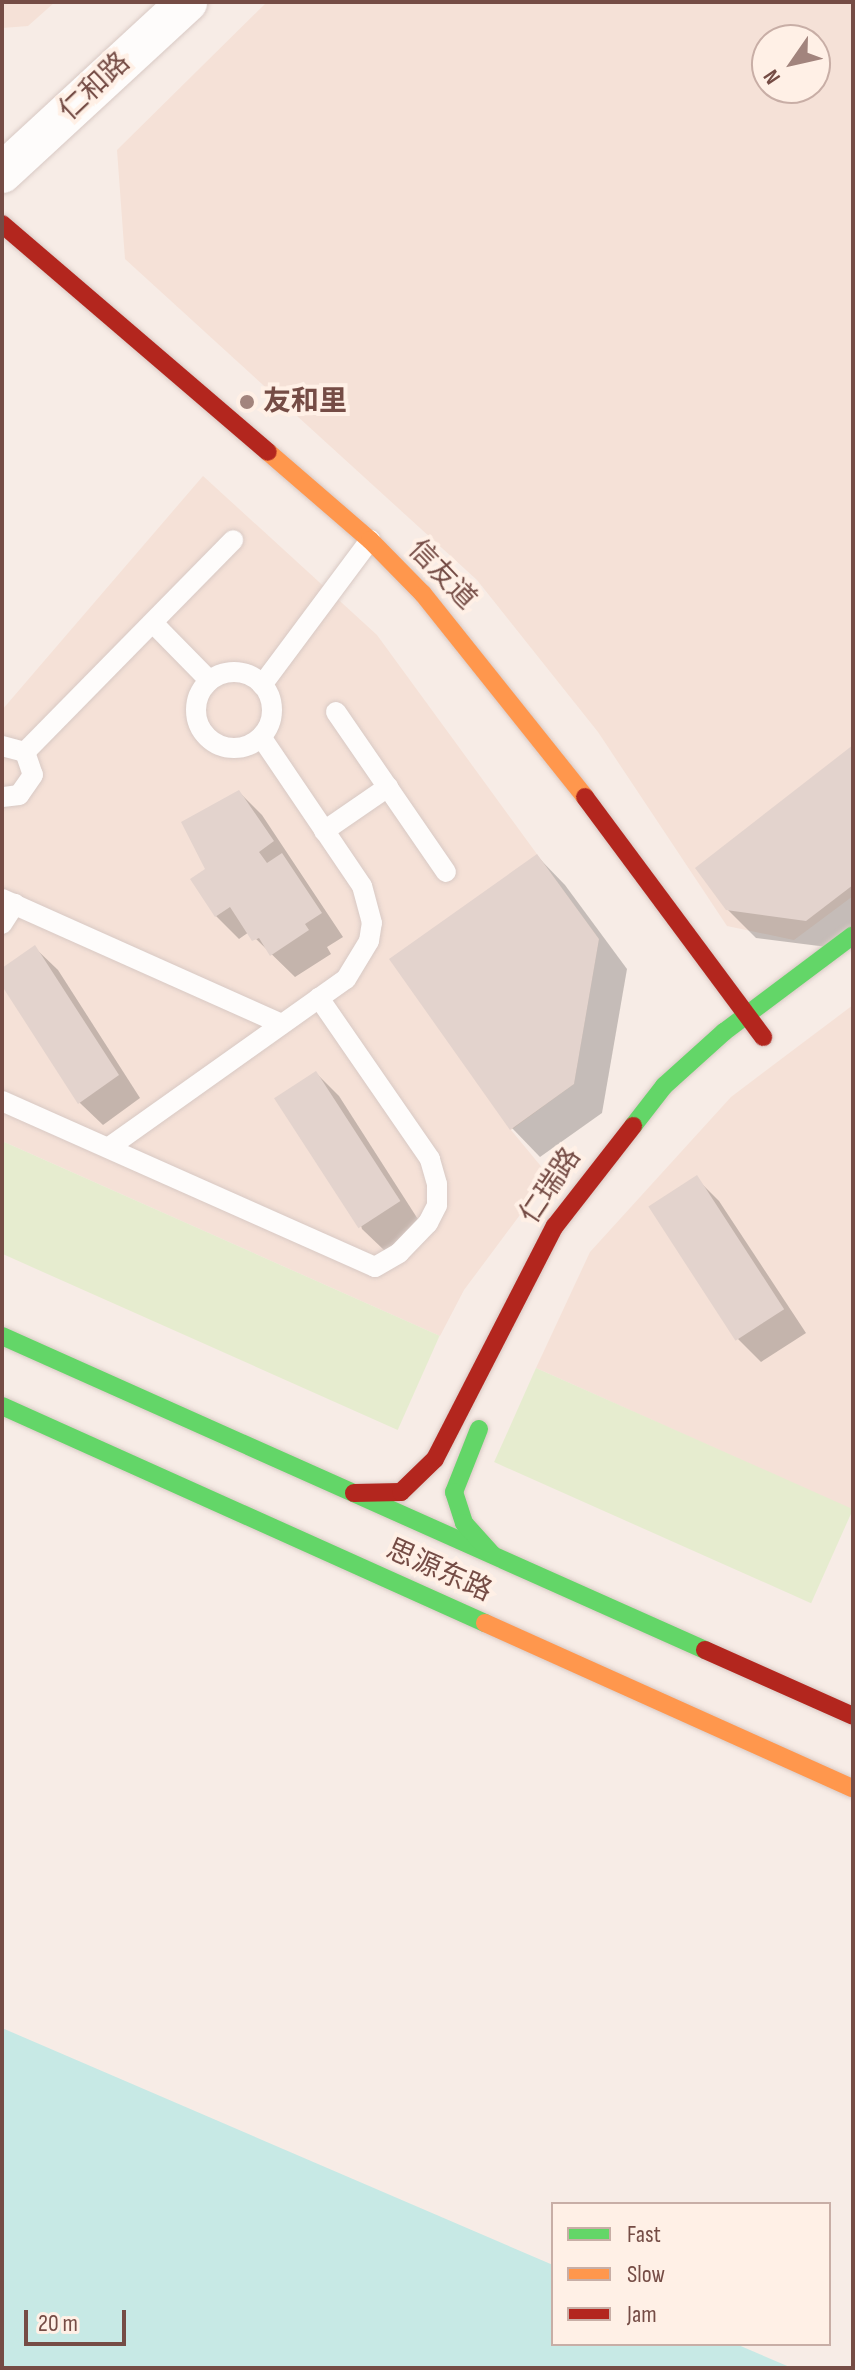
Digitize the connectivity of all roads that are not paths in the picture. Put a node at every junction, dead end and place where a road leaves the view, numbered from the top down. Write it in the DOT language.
graph roads {
  1 [pos="149,2"];
  2 [pos="187,2"];
  3 [pos="2,139"];
  4 [pos="2,173"];
  5 [pos="2,224"];
  6 [pos="233,540"];
  7 [pos="370,540"];
  8 [pos="155,625"];
  9 [pos="209,680"];
  10 [pos="262,685"];
  11 [pos="336,712"];
  12 [pos="261,737"];
  13 [pos="2,746"];
  14 [pos="25,752"];
  15 [pos="388,787"];
  16 [pos="2,798"];
  17 [pos="324,831"];
  18 [pos="446,872"];
  19 [pos="8,901"];
  20 [pos="2,924"];
  21 [pos="853,935"];
  22 [pos="699,953"];
  23 [pos="800,975"];
  24 [pos="701,990"];
  25 [pos="319,998"];
  26 [pos="799,1005"];
  27 [pos="746,1012"];
  28 [pos="784,1022"];
  29 [pos="281,1024"];
  30 [pos="719,1026"];
  31 [pos="751,1046"];
  32 [pos="2,1101"];
  33 [pos="108,1148"];
  34 [pos="2,1336"];
  35 [pos="2,1406"];
  36 [pos="487,1414"];
  37 [pos="353,1493"];
  38 [pos="493,1556"];
  39 [pos="853,1716"];
  40 [pos="853,1788"];
  1 -- 3 [label="street, 仁和路"];
  2 -- 4 [label="street, 仁和路"];
  5 -- 7 [label="street, 信友道"];
  6 -- 8 [label="lane"];
  7 -- 10 [label="lane"];
  7 -- 22 [label="street, 信友道"];
  8 -- 9 [label="lane"];
  8 -- 14 [label="lane"];
  9 -- 10 [label="lane"];
  9 -- 12 [label="lane"];
  10 -- 12 [label="lane"];
  11 -- 15 [label="lane"];
  12 -- 17 [label="lane"];
  13 -- 14 [label="lane"];
  14 -- 16 [label="lane"];
  15 -- 17 [label="lane"];
  15 -- 18 [label="lane"];
  17 -- 25 [label="lane"];
  19 -- 20 [label="lane"];
  19 -- 29 [label="lane"];
  21 -- 23 [label="street, 仁瑞路"];
  22 -- 23 [label="street"];
  22 -- 27 [label="street, 信友道"];
  23 -- 27 [label="street, 仁瑞路"];
  24 -- 27 [label="street"];
  25 -- 29 [label="lane"];
  25 -- 33 [label="lane"];
  26 -- 27 [label="street"];
  27 -- 30 [label="street, 仁瑞路"];
  27 -- 31 [label="street, 信友道"];
  28 -- 31 [label="street"];
  29 -- 33 [label="lane"];
  30 -- 31 [label="street"];
  30 -- 37 [label="street, 仁瑞路"];
  32 -- 33 [label="lane"];
  34 -- 37 [label="street, 思源东路"];
  35 -- 40 [label="street, 思源东路"];
  36 -- 38 [label="street"];
  37 -- 38 [label="street, 思源东路"];
  38 -- 39 [label="street, 思源东路"];
}
